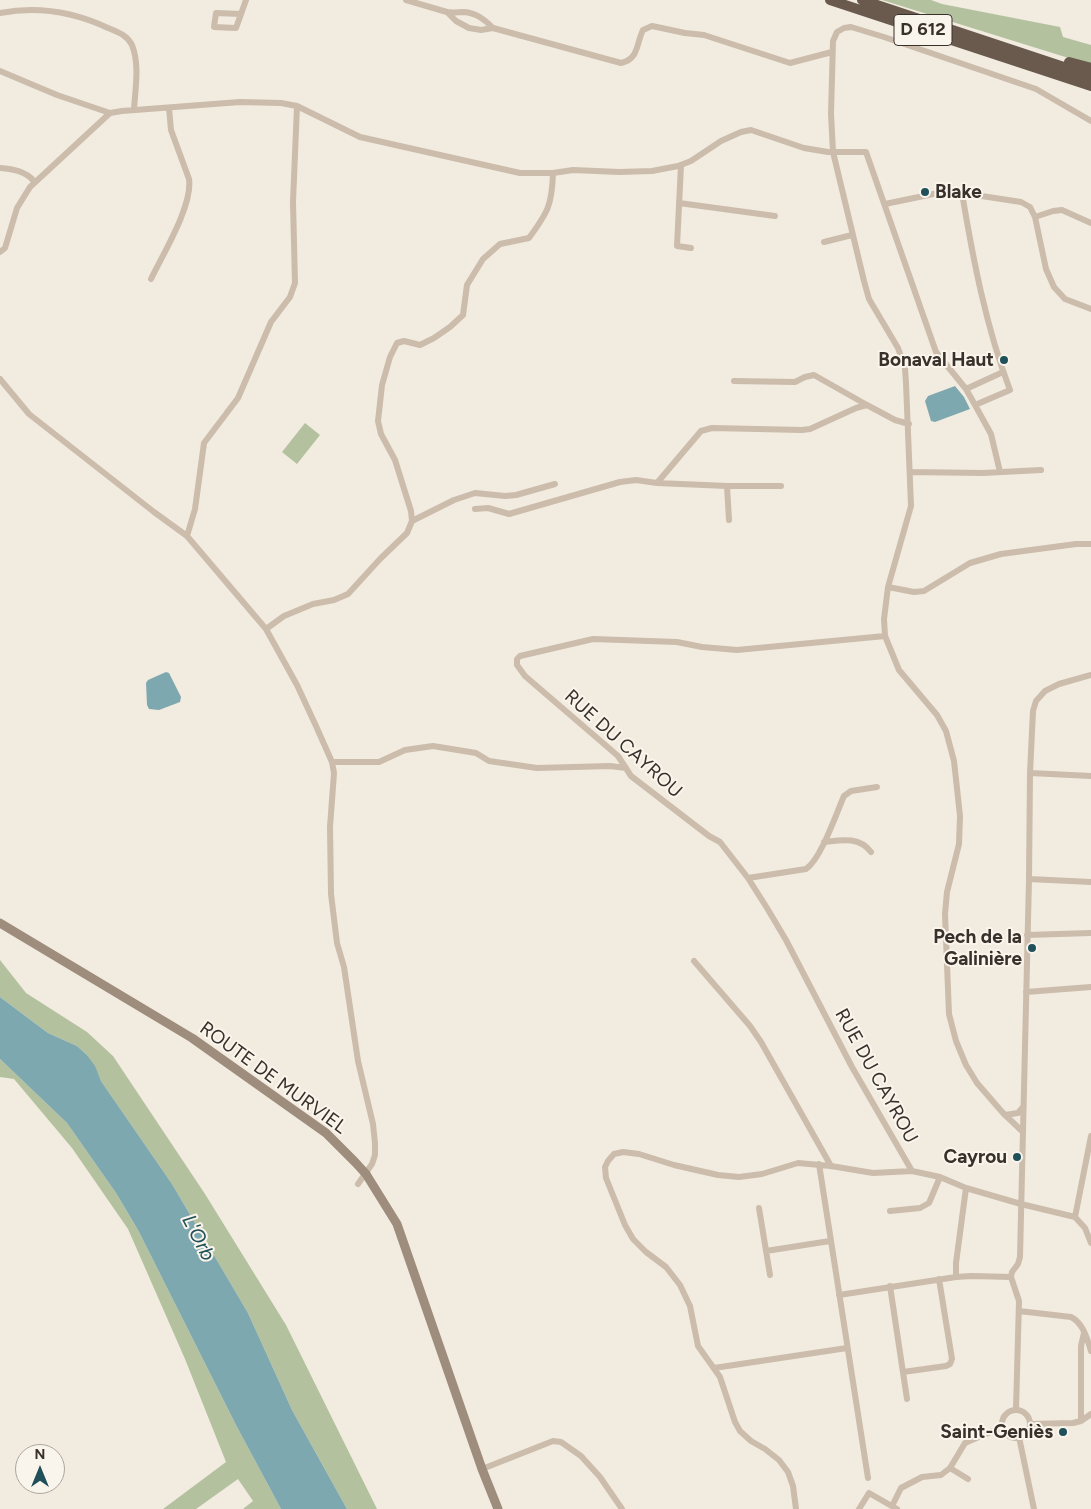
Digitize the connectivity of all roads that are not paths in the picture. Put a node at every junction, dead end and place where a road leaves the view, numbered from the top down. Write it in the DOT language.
graph roads {
  1 [pos="246,0"];
  2 [pos="406,0"];
  3 [pos="830,0"];
  4 [pos="862,0"];
  5 [pos="447,12"];
  6 [pos="0,13"];
  7 [pos="241,14"];
  8 [pos="493,28"];
  9 [pos="1005,47"];
  10 [pos="832,52"];
  11 [pos="1025,64"];
  12 [pos="1091,68"];
  13 [pos="0,71"];
  14 [pos="1091,76"];
  15 [pos="1091,86"];
  16 [pos="1091,92"];
  17 [pos="297,106"];
  18 [pos="169,108"];
  19 [pos="134,110"];
  20 [pos="110,113"];
  21 [pos="1091,121"];
  22 [pos="833,152"];
  23 [pos="681,165"];
  24 [pos="0,168"];
  25 [pos="553,173"];
  26 [pos="34,181"];
  27 [pos="962,193"];
  28 [pos="679,203"];
  29 [pos="885,204"];
  30 [pos="775,216"];
  31 [pos="1035,217"];
  32 [pos="1091,223"];
  33 [pos="852,236"];
  34 [pos="824,242"];
  35 [pos="691,248"];
  36 [pos="0,252"];
  37 [pos="151,279"];
  38 [pos="1091,308"];
  39 [pos="1004,372"];
  40 [pos="0,379"];
  41 [pos="734,381"];
  42 [pos="966,389"];
  43 [pos="867,405"];
  44 [pos="976,405"];
  45 [pos="909,424"];
  46 [pos="1041,470"];
  47 [pos="910,472"];
  48 [pos="1000,472"];
  49 [pos="657,483"];
  50 [pos="555,484"];
  51 [pos="727,486"];
  52 [pos="781,486"];
  53 [pos="475,509"];
  54 [pos="729,520"];
  55 [pos="412,521"];
  56 [pos="187,536"];
  57 [pos="1091,544"];
  58 [pos="888,587"];
  59 [pos="266,629"];
  60 [pos="885,636"];
  61 [pos="1091,675"];
  62 [pos="332,762"];
  63 [pos="626,768"];
  64 [pos="1030,773"];
  65 [pos="1091,776"];
  66 [pos="877,787"];
  67 [pos="824,842"];
  68 [pos="871,852"];
  69 [pos="748,878"];
  70 [pos="1029,879"];
  71 [pos="1091,882"];
  72 [pos="0,922"];
  73 [pos="1091,933"];
  74 [pos="1027,935"];
  75 [pos="694,961"];
  76 [pos="1091,986"];
  77 [pos="1026,992"];
  78 [pos="1024,1106"];
  79 [pos="1005,1115"];
  80 [pos="1023,1132"];
  81 [pos="1091,1136"];
  82 [pos="819,1164"];
  83 [pos="832,1166"];
  84 [pos="912,1171"];
  85 [pos="366,1174"];
  86 [pos="940,1177"];
  87 [pos="358,1184"];
  88 [pos="966,1188"];
  89 [pos="1021,1204"];
  90 [pos="759,1208"];
  91 [pos="890,1211"];
  92 [pos="1075,1217"];
  93 [pos="830,1241"];
  94 [pos="1091,1243"];
  95 [pos="766,1251"];
  96 [pos="770,1275"];
  97 [pos="956,1277"];
  98 [pos="1011,1278"];
  99 [pos="939,1279"];
  100 [pos="890,1286"];
  101 [pos="839,1295"];
  102 [pos="1019,1311"];
  103 [pos="1084,1332"];
  104 [pos="847,1348"];
  105 [pos="1091,1351"];
  106 [pos="714,1368"];
  107 [pos="903,1372"];
  108 [pos="907,1399"];
  109 [pos="1016,1410"];
  110 [pos="1091,1414"];
  111 [pos="1080,1421"];
  112 [pos="1030,1424"];
  113 [pos="1002,1427"];
  114 [pos="1019,1437"];
  115 [pos="950,1468"];
  116 [pos="482,1469"];
  117 [pos="868,1478"];
  118 [pos="968,1480"];
  119 [pos="895,1507"];
  120 [pos="498,1509"];
  121 [pos="622,1509"];
  122 [pos="796,1509"];
  123 [pos="859,1509"];
  124 [pos="1034,1509"];
  1 -- 7 [label="street"];
  2 -- 5 [label="street"];
  3 -- 11 [label="highway, D 612"];
  4 -- 9 [label="highway, D 612"];
  5 -- 8 [label="street"];
  5 -- 8 [label="street"];
  6 -- 19 [label="street"];
  8 -- 10 [label="street"];
  9 -- 12 [label="highway"];
  9 -- 14 [label="highway, D 612"];
  10 -- 21 [label="street"];
  10 -- 22 [label="street"];
  11 -- 15 [label="highway, D 612"];
  11 -- 16 [label="highway"];
  13 -- 20 [label="street"];
  17 -- 18 [label="street"];
  17 -- 25 [label="street"];
  17 -- 56 [label="street"];
  18 -- 19 [label="street"];
  18 -- 37 [label="street"];
  19 -- 20 [label="street"];
  20 -- 26 [label="street"];
  22 -- 23 [label="street"];
  22 -- 29 [label="street"];
  22 -- 33 [label="street"];
  23 -- 25 [label="street"];
  23 -- 28 [label="street"];
  24 -- 26 [label="street"];
  25 -- 55 [label="street"];
  26 -- 36 [label="street"];
  27 -- 29 [label="street"];
  27 -- 31 [label="street"];
  27 -- 39 [label="street"];
  28 -- 30 [label="street"];
  28 -- 35 [label="street"];
  29 -- 42 [label="street"];
  31 -- 32 [label="street"];
  31 -- 38 [label="street"];
  33 -- 34 [label="street"];
  33 -- 45 [label="street"];
  39 -- 42 [label="street"];
  39 -- 44 [label="street"];
  40 -- 56 [label="street"];
  41 -- 43 [label="street"];
  42 -- 44 [label="street"];
  43 -- 45 [label="street"];
  43 -- 49 [label="street"];
  44 -- 48 [label="street"];
  45 -- 47 [label="street"];
  46 -- 48 [label="street"];
  47 -- 48 [label="street"];
  47 -- 58 [label="street"];
  49 -- 51 [label="street"];
  49 -- 53 [label="street"];
  50 -- 55 [label="street"];
  51 -- 52 [label="street"];
  51 -- 54 [label="street"];
  55 -- 59 [label="street"];
  56 -- 59 [label="street"];
  57 -- 58 [label="street"];
  58 -- 60 [label="street"];
  59 -- 62 [label="street"];
  60 -- 63 [label="street, RUE DU CAYROU"];
  60 -- 79 [label="street"];
  61 -- 64 [label="street"];
  62 -- 63 [label="street"];
  62 -- 85 [label="street"];
  63 -- 69 [label="street, RUE DU CAYROU"];
  64 -- 65 [label="street"];
  64 -- 70 [label="street"];
  66 -- 67 [label="street"];
  67 -- 68 [label="street"];
  67 -- 69 [label="street"];
  69 -- 84 [label="street, RUE DU CAYROU"];
  70 -- 71 [label="street"];
  70 -- 74 [label="street"];
  72 -- 85 [label="main road, ROUTE DE MURVIEL"];
  73 -- 74 [label="street"];
  74 -- 77 [label="street"];
  75 -- 83 [label="street"];
  76 -- 77 [label="street"];
  77 -- 78 [label="street"];
  78 -- 79 [label="street"];
  78 -- 80 [label="street"];
  79 -- 80 [label="street"];
  80 -- 89 [label="street"];
  81 -- 92 [label="street"];
  82 -- 83 [label="street"];
  82 -- 93 [label="street"];
  82 -- 106 [label="street"];
  83 -- 84 [label="street"];
  84 -- 86 [label="street, RUE DU CAYROU"];
  85 -- 87 [label="street"];
  85 -- 116 [label="main road, ROUTE DE MURVIEL"];
  86 -- 88 [label="street, RUE DU CAYROU"];
  86 -- 91 [label="street"];
  88 -- 89 [label="street, RUE DU CAYROU"];
  88 -- 97 [label="street"];
  89 -- 92 [label="street, RUE DU CAYROU"];
  89 -- 98 [label="street"];
  90 -- 95 [label="street"];
  92 -- 94 [label="street"];
  93 -- 95 [label="street"];
  93 -- 101 [label="street"];
  95 -- 96 [label="street"];
  97 -- 98 [label="street"];
  97 -- 99 [label="street"];
  98 -- 102 [label="street"];
  99 -- 100 [label="street"];
  99 -- 107 [label="street"];
  100 -- 101 [label="street"];
  100 -- 107 [label="street"];
  101 -- 104 [label="street"];
  102 -- 103 [label="street"];
  102 -- 109 [label="street"];
  103 -- 105 [label="street"];
  103 -- 111 [label="street"];
  104 -- 106 [label="street"];
  104 -- 117 [label="street"];
  106 -- 122 [label="street"];
  107 -- 108 [label="street"];
  109 -- 112 [label="street"];
  109 -- 113 [label="street"];
  110 -- 111 [label="street"];
  111 -- 112 [label="street"];
  112 -- 114 [label="street"];
  113 -- 114 [label="street"];
  113 -- 115 [label="street"];
  114 -- 124 [label="street"];
  115 -- 118 [label="street"];
  115 -- 119 [label="street"];
  116 -- 120 [label="main road, ROUTE DE MURVIEL"];
  116 -- 121 [label="street"];
  119 -- 123 [label="street"];
}
